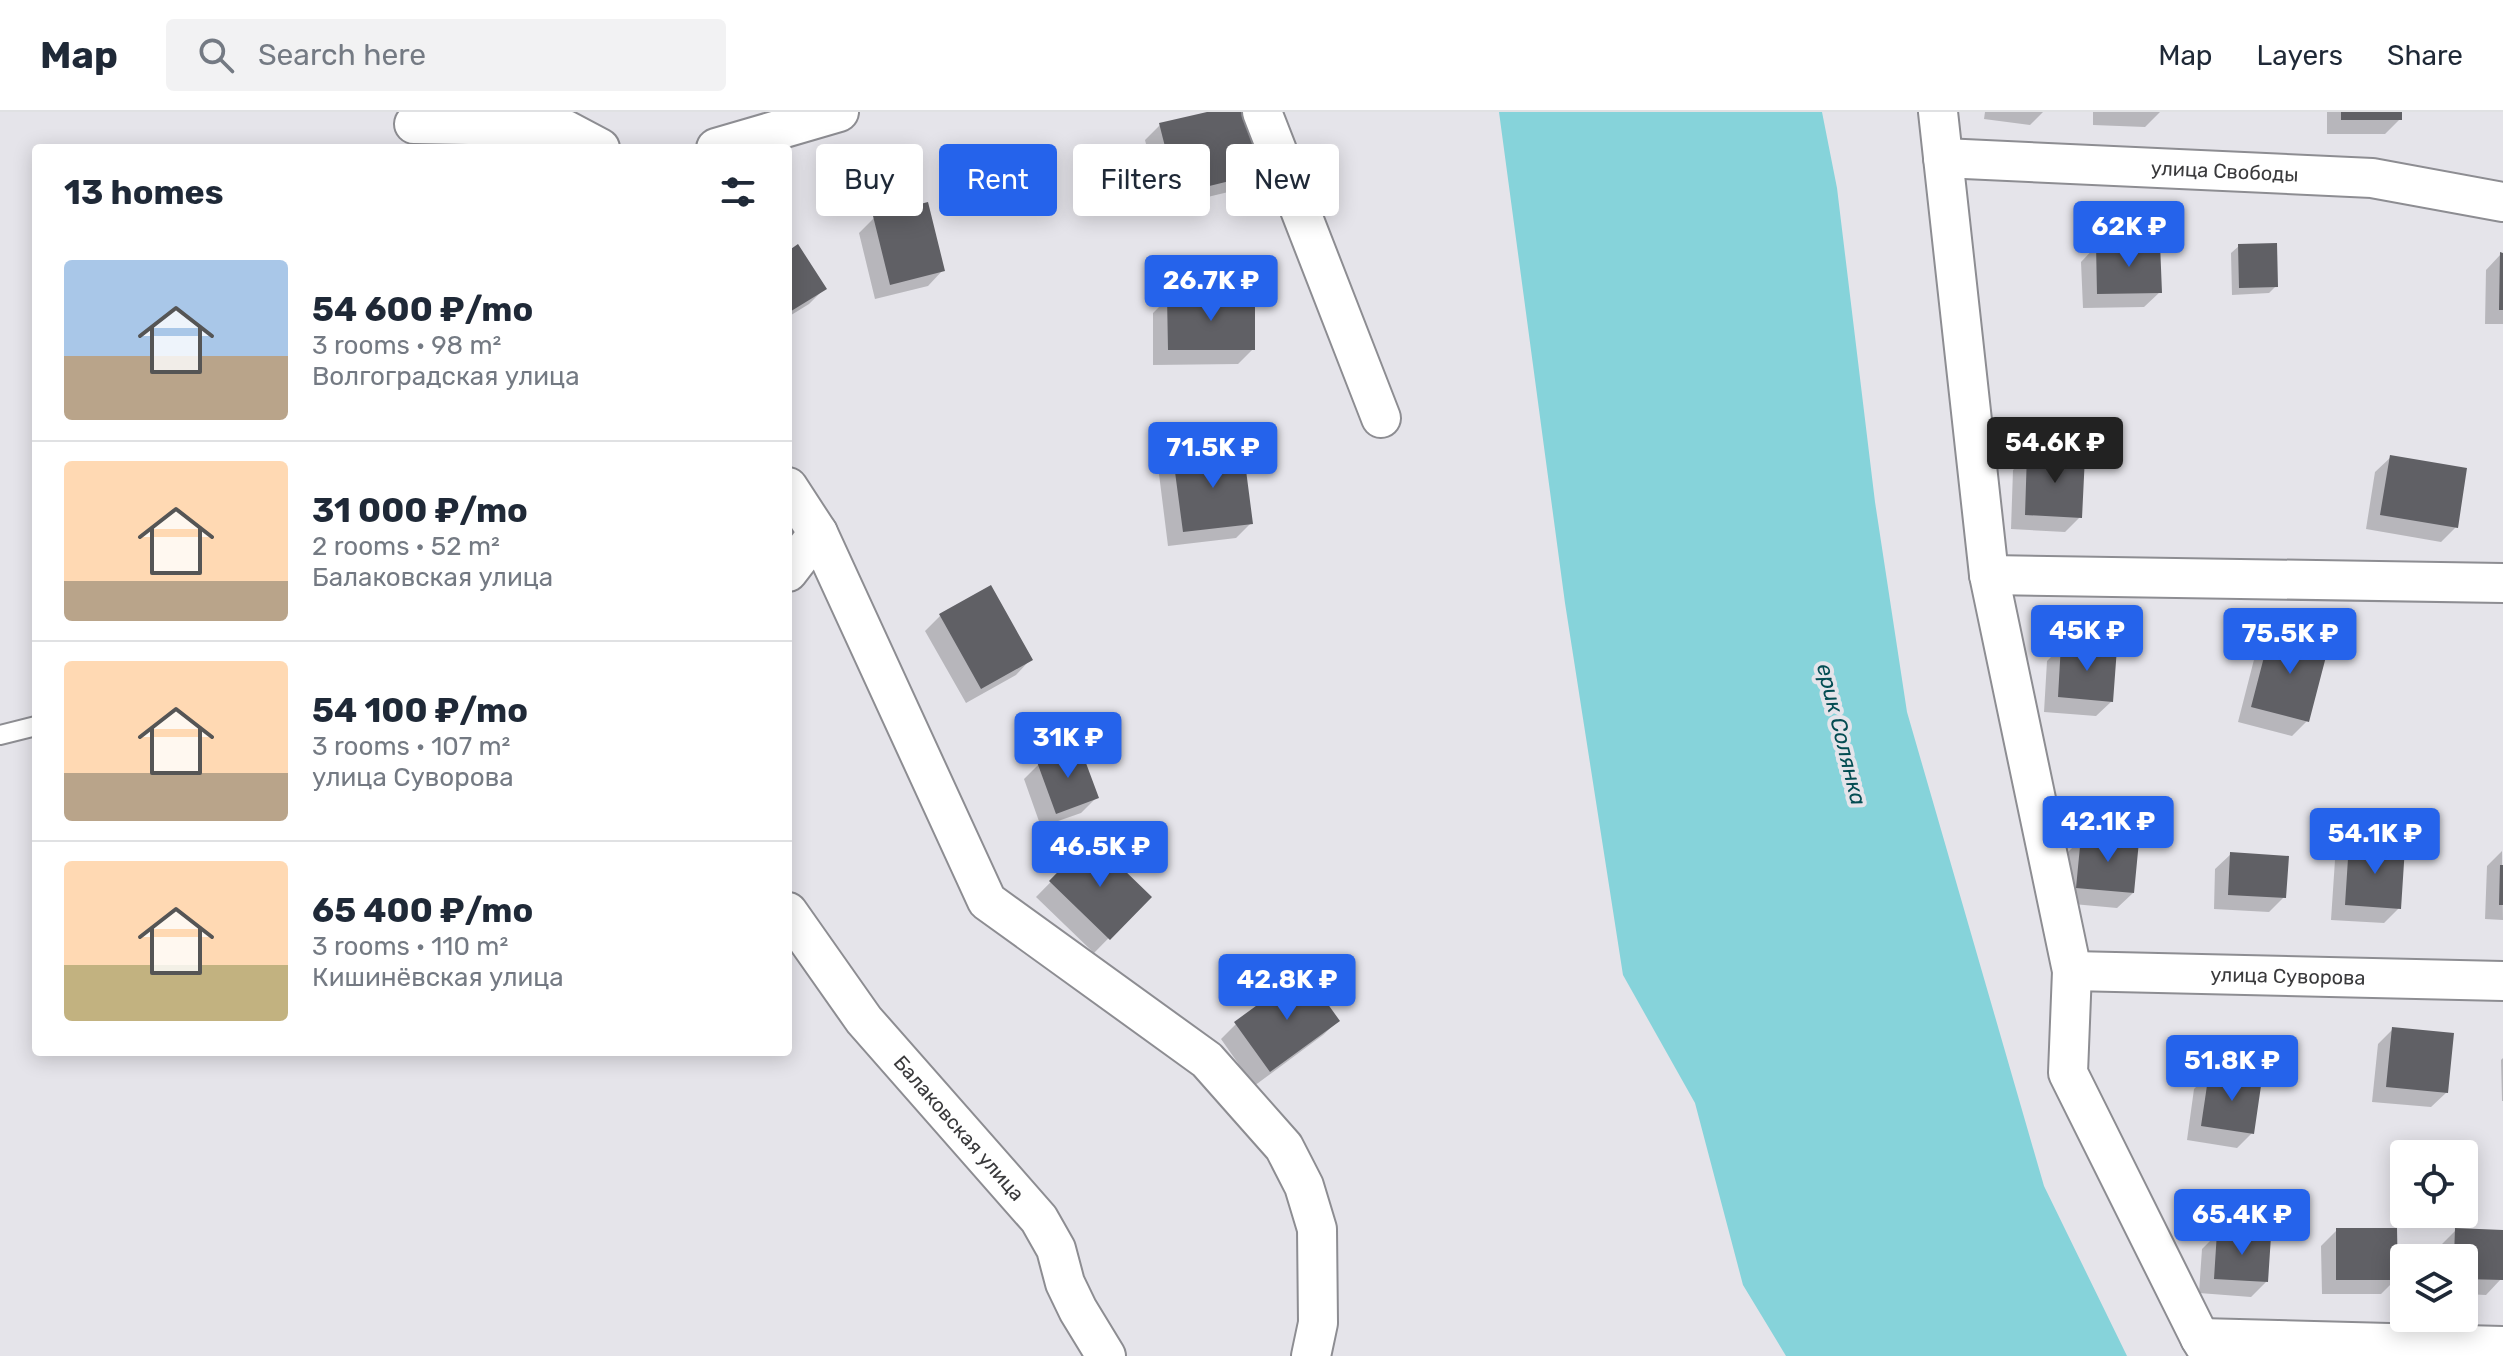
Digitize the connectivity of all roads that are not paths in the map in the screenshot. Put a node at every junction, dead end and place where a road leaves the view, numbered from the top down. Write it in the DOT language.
graph roads {
  1 [pos="839,112"];
  2 [pos="1262,112"];
  3 [pos="1938,112"];
  4 [pos="417,128"];
  5 [pos="592,144"];
  6 [pos="730,144"];
  7 [pos="1943,158"];
  8 [pos="2503,202"];
  9 [pos="1381,418"];
  10 [pos="792,493"];
  11 [pos="818,533"];
  12 [pos="792,567"];
  13 [pos="1989,575"];
  14 [pos="2503,583"];
  15 [pos="32,727"];
  16 [pos="0,735"];
  17 [pos="792,918"];
  18 [pos="2072,971"];
  19 [pos="2503,981"];
  20 [pos="2503,1346"];
  21 [pos="2205,1347"];
  22 [pos="1106,1356"];
  23 [pos="1311,1356"];
  1 -- 6 [label="street"];
  2 -- 9 [label="street"];
  3 -- 7 [label="street"];
  4 -- 5 [label="street"];
  7 -- 8 [label="street, улица Свободы"];
  7 -- 13 [label="street"];
  10 -- 11 [label="street"];
  11 -- 12 [label="street"];
  11 -- 23 [label="street"];
  13 -- 14 [label="street"];
  13 -- 18 [label="street"];
  15 -- 16 [label="lane"];
  17 -- 22 [label="street, Балаковская улица"];
  18 -- 19 [label="street, улица Суворова"];
  18 -- 21 [label="street"];
  20 -- 21 [label="street"];
}
